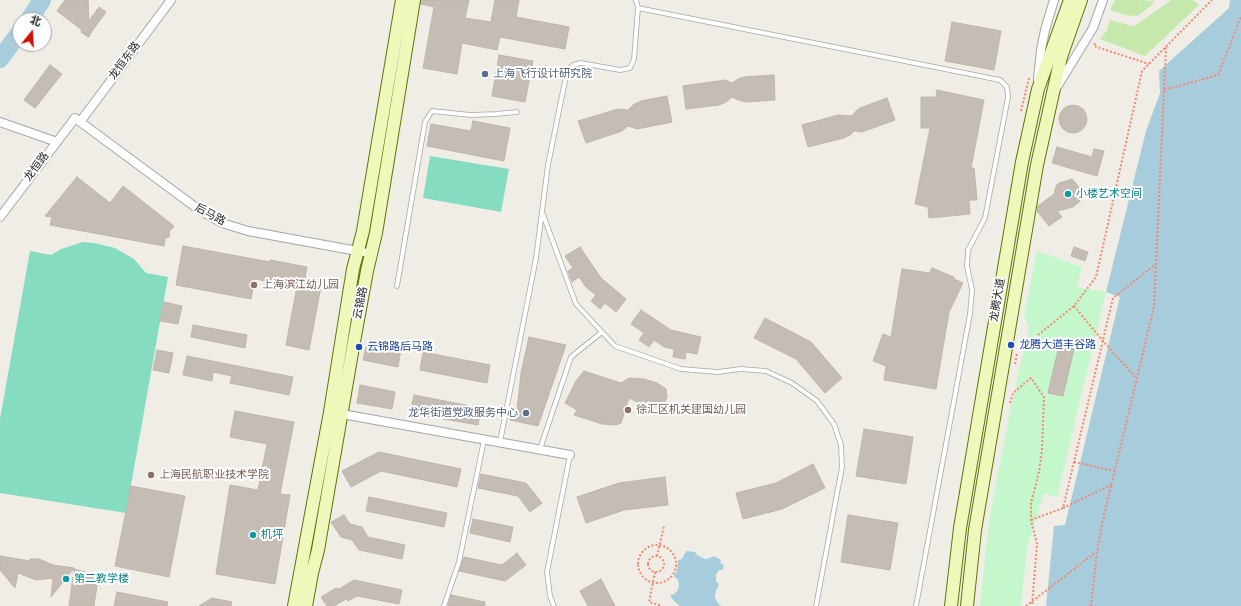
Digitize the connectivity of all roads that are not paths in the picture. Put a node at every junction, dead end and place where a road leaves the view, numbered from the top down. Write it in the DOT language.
graph roads {
  1 [pos="171,0"];
  2 [pos="402,0"];
  3 [pos="414,0"];
  4 [pos="636,0"];
  5 [pos="1054,0"];
  6 [pos="1077,0"];
  7 [pos="1103,0"];
  8 [pos="638,8"];
  9 [pos="1038,89"];
  10 [pos="1053,93"];
  11 [pos="517,112"];
  12 [pos="78,120"];
  13 [pos="0,122"];
  14 [pos="57,142"];
  15 [pos="542,212"];
  16 [pos="0,217"];
  17 [pos="358,251"];
  18 [pos="372,253"];
  19 [pos="397,286"];
  20 [pos="602,332"];
  21 [pos="342,414"];
  22 [pos="484,439"];
  23 [pos="500,442"];
  24 [pos="540,449"];
  25 [pos="570,455"];
  26 [pos="294,606"];
  27 [pos="306,606"];
  28 [pos="444,606"];
  29 [pos="554,606"];
  30 [pos="816,606"];
  31 [pos="916,606"];
  32 [pos="951,606"];
  33 [pos="967,606"];
  1 -- 12 [label="street, 龙恒东路"];
  2 -- 17 [label="main road, 云锦路"];
  3 -- 18 [label="main road, 云锦路"];
  4 -- 8 [label="lane"];
  5 -- 9 [label="street"];
  6 -- 9 [label="main road, 龙腾大道"];
  6 -- 10 [label="main road, 龙腾大道"];
  7 -- 10 [label="street"];
  8 -- 15 [label="lane"];
  8 -- 31 [label="lane"];
  9 -- 32 [label="main road, 龙腾大道"];
  10 -- 33 [label="main road, 龙腾大道"];
  11 -- 19 [label="lane"];
  12 -- 14 [label="street, 龙恒路"];
  12 -- 17 [label="street, 后马路"];
  13 -- 14 [label="street"];
  14 -- 16 [label="street, 龙恒路"];
  15 -- 20 [label="lane"];
  15 -- 23 [label="lane"];
  17 -- 18 [label="street, 后马路"];
  17 -- 26 [label="main road, 云锦路"];
  18 -- 21 [label="main road, 云锦路"];
  20 -- 24 [label="lane"];
  20 -- 30 [label="lane"];
  21 -- 22 [label="street"];
  21 -- 27 [label="main road, 云锦路"];
  22 -- 23 [label="street"];
  22 -- 28 [label="lane"];
  23 -- 24 [label="street"];
  24 -- 25 [label="street"];
  25 -- 29 [label="lane"];
}
